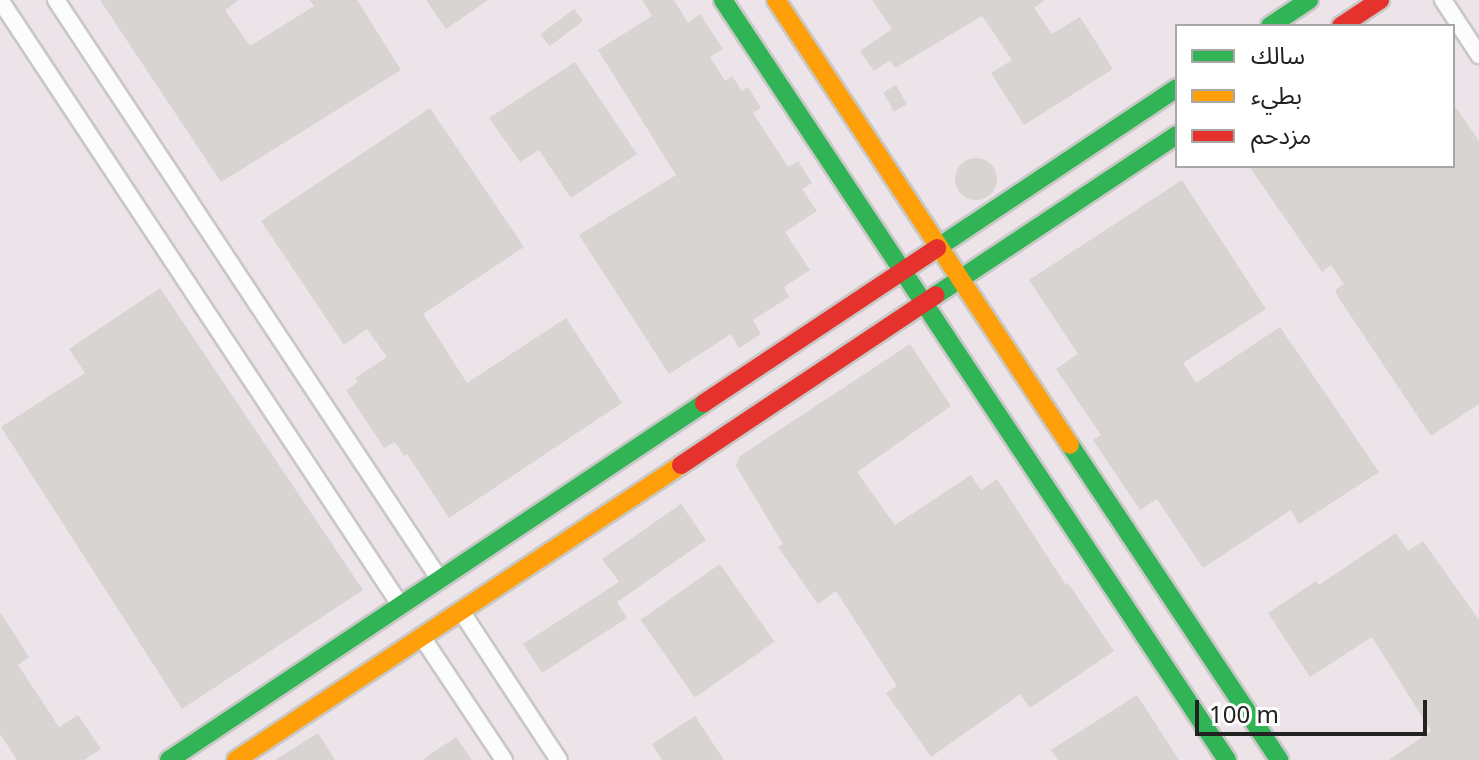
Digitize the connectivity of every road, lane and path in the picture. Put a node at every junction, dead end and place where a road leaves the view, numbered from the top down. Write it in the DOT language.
graph roads {
  1 [pos="0,0"];
  2 [pos="56,0"];
  3 [pos="723,0"];
  4 [pos="776,0"];
  5 [pos="1309,0"];
  6 [pos="1380,0"];
  7 [pos="1443,0"];
  8 [pos="1273,24"];
  9 [pos="1344,24"];
  10 [pos="1479,55"];
  11 [pos="1175,89"];
  12 [pos="1175,136"];
  13 [pos="939,247"];
  14 [pos="903,271"];
  15 [pos="960,279"];
  16 [pos="924,303"];
  17 [pos="440,580"];
  18 [pos="401,606"];
  19 [pos="461,611"];
  20 [pos="422,637"];
  21 [pos="169,760"];
  22 [pos="236,760"];
  23 [pos="504,760"];
  24 [pos="559,760"];
  25 [pos="1227,760"];
  26 [pos="1279,760"];
  1 -- 18 [label="street"];
  2 -- 17 [label="street"];
  3 -- 14 [label="street"];
  4 -- 13 [label="street"];
  5 -- 8 [label="street"];
  6 -- 9 [label="street"];
  7 -- 10 [label="street"];
  11 -- 13 [label="street"];
  12 -- 15 [label="street"];
  13 -- 14 [label="street"];
  13 -- 15 [label="street"];
  14 -- 16 [label="street"];
  14 -- 17 [label="street"];
  15 -- 16 [label="street"];
  15 -- 26 [label="street"];
  16 -- 19 [label="street"];
  16 -- 25 [label="street"];
  17 -- 18 [label="street"];
  18 -- 21 [label="street"];
  19 -- 20 [label="street"];
  19 -- 24 [label="street"];
  20 -- 22 [label="street"];
  20 -- 23 [label="street"];
}
